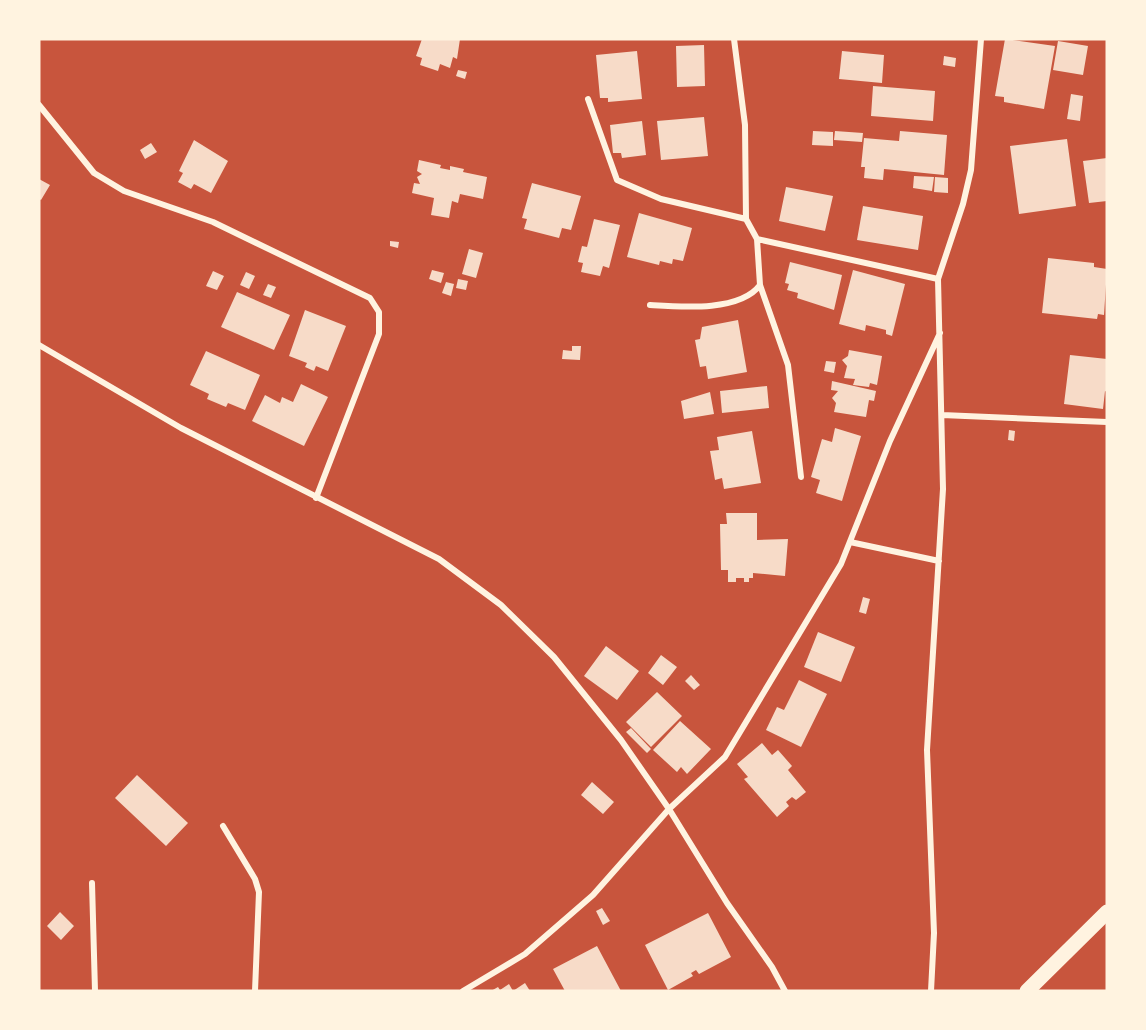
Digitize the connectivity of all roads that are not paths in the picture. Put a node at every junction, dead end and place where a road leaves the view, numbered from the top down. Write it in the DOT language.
graph roads {
  1 [pos="734,39"];
  2 [pos="981,39"];
  3 [pos="588,99"];
  4 [pos="39,105"];
  5 [pos="746,219"];
  6 [pos="757,238"];
  7 [pos="938,279"];
  8 [pos="760,285"];
  9 [pos="650,305"];
  10 [pos="941,330"];
  11 [pos="39,345"];
  12 [pos="942,415"];
  13 [pos="1107,422"];
  14 [pos="801,477"];
  15 [pos="316,498"];
  16 [pos="850,542"];
  17 [pos="939,561"];
  18 [pos="669,809"];
  19 [pos="223,826"];
  20 [pos="92,883"];
  21 [pos="1107,912"];
  22 [pos="95,991"];
  23 [pos="255,991"];
  24 [pos="463,991"];
  25 [pos="785,991"];
  26 [pos="931,991"];
  27 [pos="1027,991"];
  1 -- 5 [label="street"];
  2 -- 7 [label="street"];
  3 -- 5 [label="street"];
  4 -- 15 [label="street"];
  5 -- 6 [label="street"];
  6 -- 7 [label="street"];
  6 -- 8 [label="street"];
  7 -- 10 [label="street"];
  8 -- 9 [label="street"];
  8 -- 14 [label="street"];
  10 -- 12 [label="street"];
  10 -- 16 [label="street"];
  11 -- 15 [label="street"];
  12 -- 13 [label="street"];
  12 -- 17 [label="street"];
  15 -- 18 [label="street"];
  16 -- 17 [label="street"];
  16 -- 18 [label="street"];
  17 -- 26 [label="street"];
  18 -- 24 [label="street"];
  18 -- 25 [label="street"];
  19 -- 23 [label="street"];
  20 -- 22 [label="street"];
  21 -- 27 [label="main road"];
}
